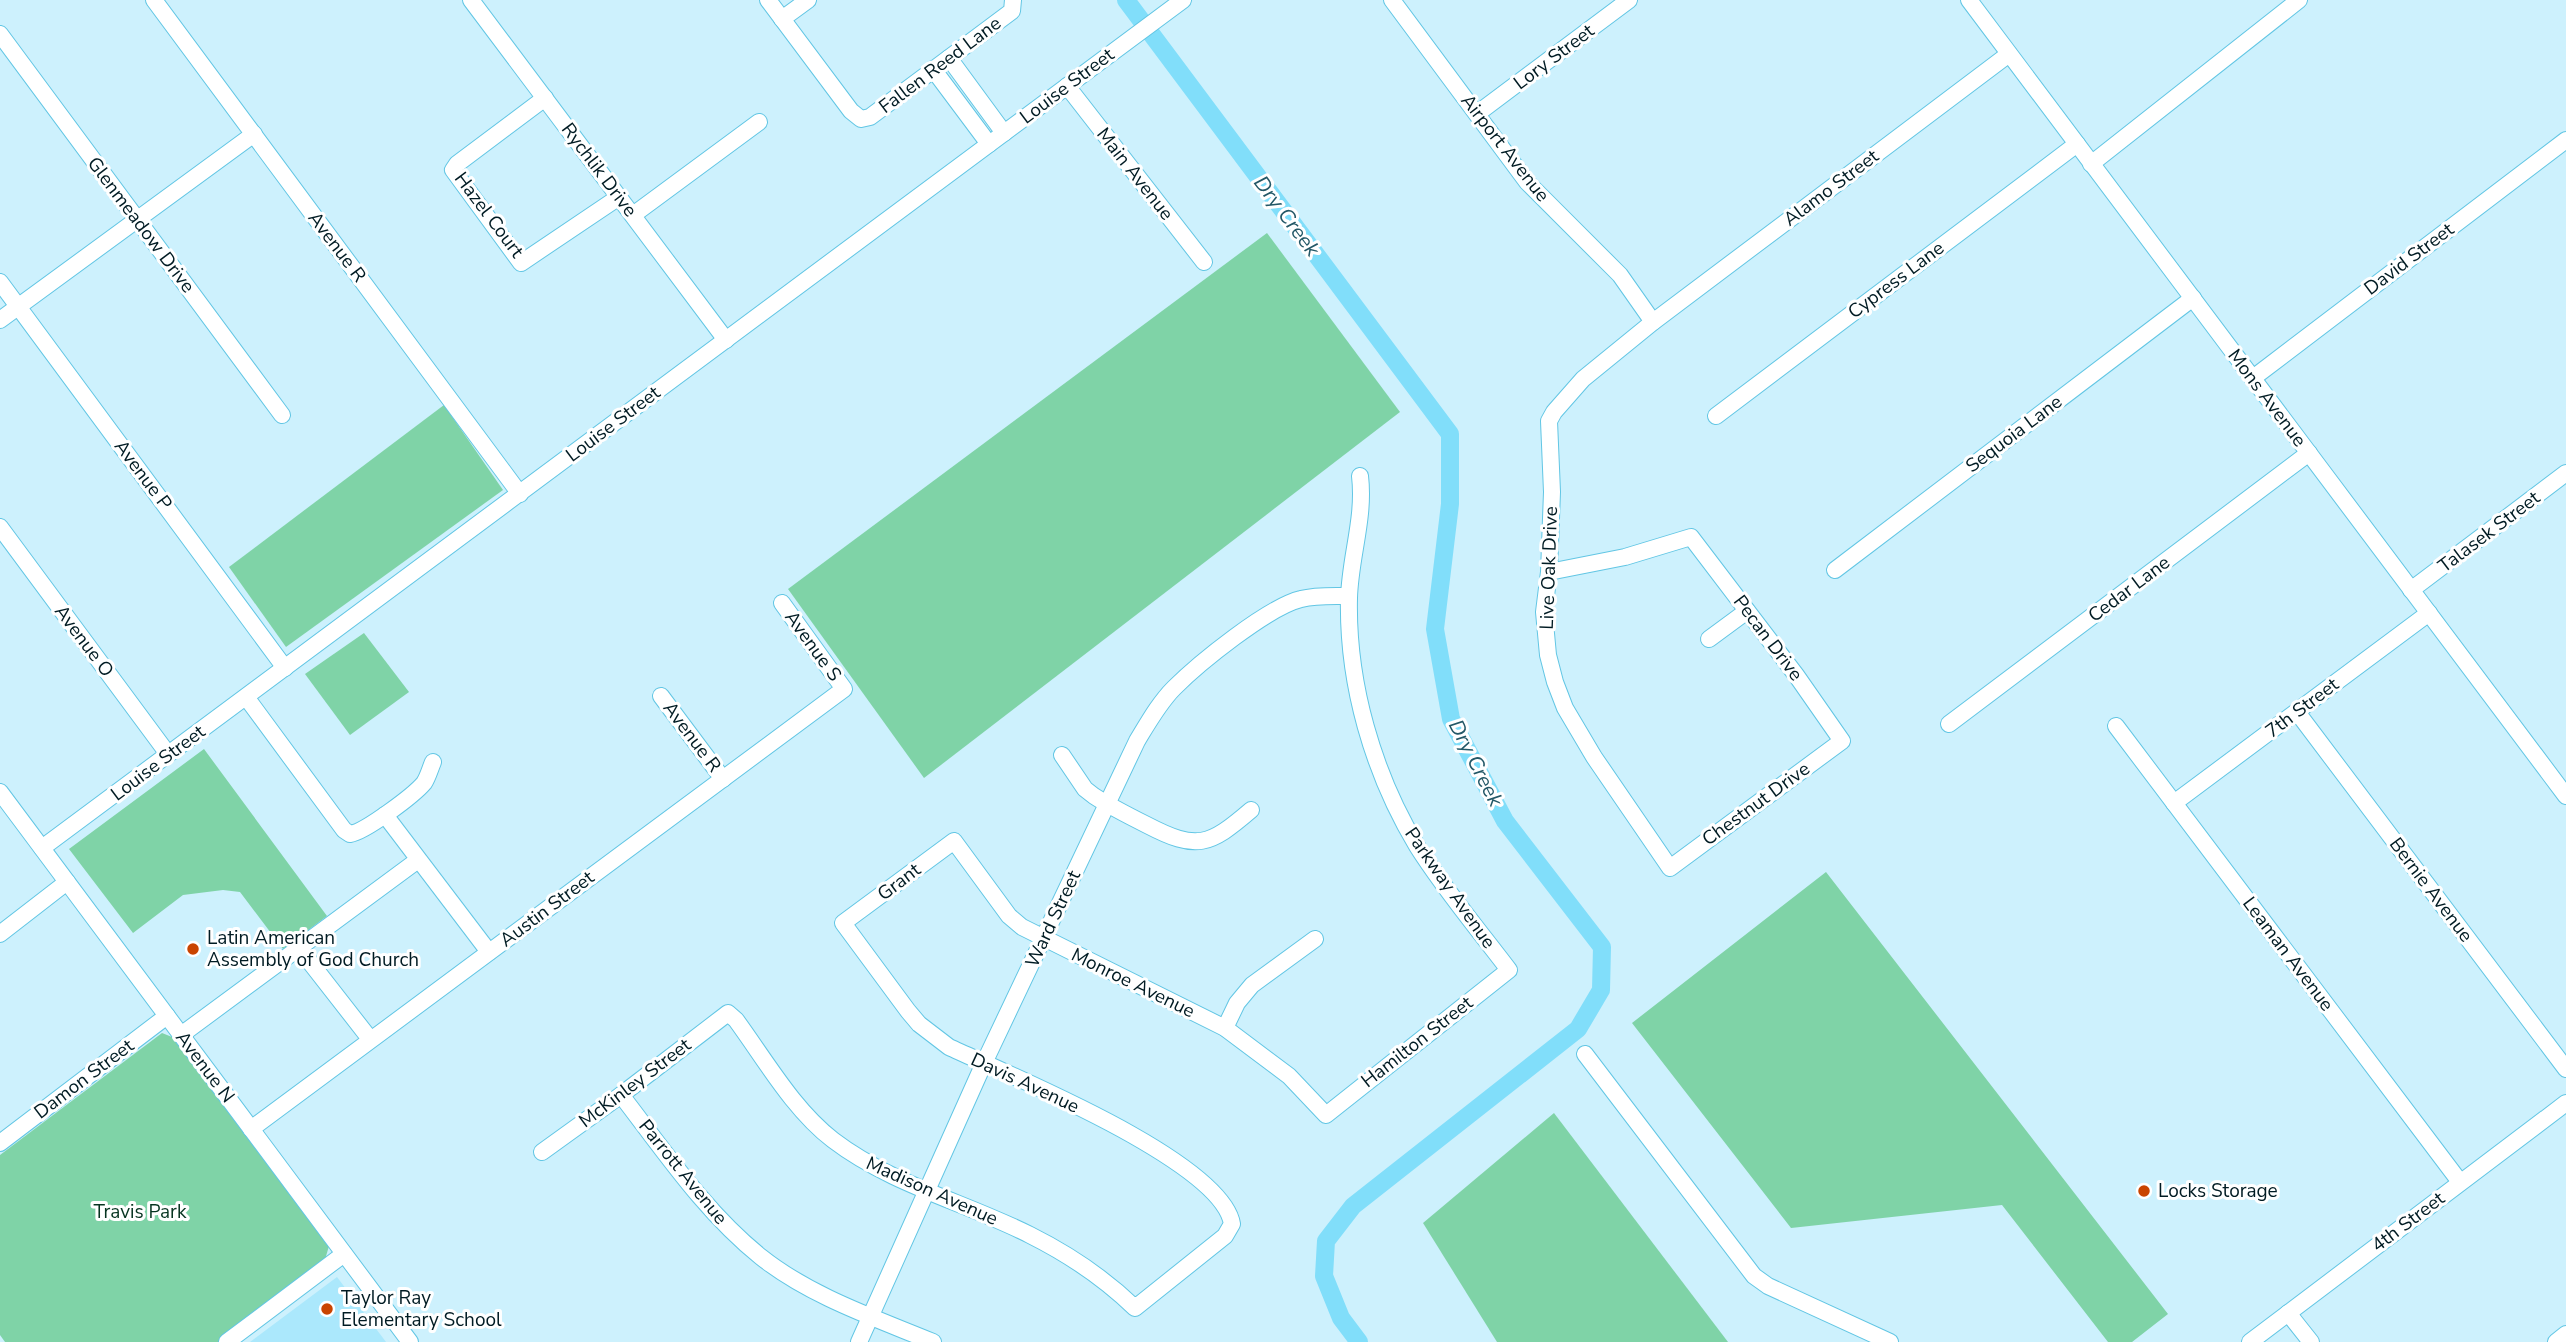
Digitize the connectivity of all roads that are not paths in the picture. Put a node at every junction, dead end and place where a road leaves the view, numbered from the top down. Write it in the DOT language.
graph roads {
  1 [pos="155,0"];
  2 [pos="471,0"];
  3 [pos="768,0"];
  4 [pos="808,0"];
  5 [pos="1183,0"];
  6 [pos="1392,0"];
  7 [pos="1629,0"];
  8 [pos="1969,0"];
  9 [pos="2299,0"];
  10 [pos="1014,2"];
  11 [pos="782,19"];
  12 [pos="0,34"];
  13 [pos="2009,54"];
  14 [pos="948,58"];
  15 [pos="933,69"];
  16 [pos="1067,86"];
  17 [pos="545,98"];
  18 [pos="1478,113"];
  19 [pos="759,122"];
  20 [pos="1004,133"];
  21 [pos="254,134"];
  22 [pos="2566,140"];
  23 [pos="989,144"];
  24 [pos="2077,144"];
  25 [pos="2091,164"];
  26 [pos="619,197"];
  27 [pos="633,215"];
  28 [pos="138,220"];
  29 [pos="1204,262"];
  30 [pos="0,282"];
  31 [pos="2193,298"];
  32 [pos="18,307"];
  33 [pos="0,320"];
  34 [pos="1653,322"];
  35 [pos="726,340"];
  36 [pos="2253,378"];
  37 [pos="282,415"];
  38 [pos="1716,416"];
  39 [pos="2309,453"];
  40 [pos="2566,473"];
  41 [pos="1360,476"];
  42 [pos="520,494"];
  43 [pos="0,527"];
  44 [pos="1835,570"];
  45 [pos="1549,572"];
  46 [pos="2412,590"];
  47 [pos="1349,596"];
  48 [pos="782,603"];
  49 [pos="1747,611"];
  50 [pos="2429,613"];
  51 [pos="1709,639"];
  52 [pos="285,668"];
  53 [pos="844,689"];
  54 [pos="662,696"];
  55 [pos="246,697"];
  56 [pos="2297,712"];
  57 [pos="1949,724"];
  58 [pos="2116,726"];
  59 [pos="1842,741"];
  60 [pos="169,754"];
  61 [pos="1062,755"];
  62 [pos="433,762"];
  63 [pos="723,779"];
  64 [pos="0,792"];
  65 [pos="2566,796"];
  66 [pos="2174,803"];
  67 [pos="1107,804"];
  68 [pos="1251,810"];
  69 [pos="385,815"];
  70 [pos="954,841"];
  71 [pos="42,848"];
  72 [pos="418,860"];
  73 [pos="1670,868"];
  74 [pos="67,882"];
  75 [pos="844,923"];
  76 [pos="0,934"];
  77 [pos="1315,939"];
  78 [pos="1044,940"];
  79 [pos="299,947"];
  80 [pos="489,952"];
  81 [pos="1509,970"];
  82 [pos="728,1013"];
  83 [pos="167,1016"];
  84 [pos="1225,1028"];
  85 [pos="181,1035"];
  86 [pos="370,1039"];
  87 [pos="1585,1054"];
  88 [pos="984,1063"];
  89 [pos="2566,1069"];
  90 [pos="621,1095"];
  91 [pos="2566,1103"];
  92 [pos="1326,1115"];
  93 [pos="251,1129"];
  94 [pos="0,1143"];
  95 [pos="542,1152"];
  96 [pos="2460,1182"];
  97 [pos="926,1191"];
  98 [pos="344,1254"];
  99 [pos="1135,1308"];
  100 [pos="2288,1313"];
  101 [pos="871,1316"];
  102 [pos="227,1342"];
  103 [pos="410,1342"];
  104 [pos="859,1342"];
  105 [pos="933,1342"];
  106 [pos="1890,1342"];
  107 [pos="2250,1342"];
  108 [pos="2311,1342"];
  1 -- 21 [label="street, Avenue R"];
  2 -- 17 [label="street, Rychlik Drive"];
  3 -- 11 [label="street"];
  4 -- 11 [label="street"];
  5 -- 16 [label="street, Louise Street"];
  6 -- 18 [label="street, Airport Avenue"];
  7 -- 18 [label="street, Lory Street"];
  8 -- 13 [label="street, Mons Avenue"];
  9 -- 25 [label="street"];
  10 -- 14 [label="street, Fallen Reed Lane"];
  11 -- 15 [label="street, Fallen Reed Lane"];
  12 -- 28 [label="street, Glenmeadow Drive"];
  13 -- 24 [label="street, Mons Avenue"];
  13 -- 34 [label="street, Alamo Street"];
  14 -- 15 [label="street, Fallen Reed Lane"];
  14 -- 20 [label="street"];
  15 -- 23 [label="street"];
  16 -- 20 [label="street, Louise Street"];
  16 -- 29 [label="street, Main Avenue"];
  17 -- 26 [label="street, Rychlik Drive"];
  17 -- 26 [label="street, Hazel Court"];
  18 -- 34 [label="street, Airport Avenue"];
  19 -- 27 [label="street"];
  20 -- 23 [label="street, Louise Street"];
  21 -- 28 [label="street"];
  21 -- 42 [label="street, Avenue R"];
  22 -- 36 [label="street, David Street"];
  23 -- 35 [label="street, Louise Street"];
  24 -- 25 [label="street, Mons Avenue"];
  24 -- 38 [label="street, Cypress Lane"];
  25 -- 31 [label="street, Mons Avenue"];
  26 -- 27 [label="street, Rychlik Drive"];
  27 -- 35 [label="street, Rychlik Drive"];
  28 -- 32 [label="street"];
  28 -- 37 [label="street, Glenmeadow Drive"];
  30 -- 32 [label="street, Avenue P"];
  31 -- 36 [label="street, Mons Avenue"];
  31 -- 44 [label="street, Sequoia Lane"];
  32 -- 33 [label="street"];
  32 -- 52 [label="street, Avenue P"];
  34 -- 45 [label="street, Live Oak Drive"];
  35 -- 42 [label="street, Louise Street"];
  36 -- 39 [label="street, Mons Avenue"];
  39 -- 46 [label="street, Mons Avenue"];
  39 -- 57 [label="street, Cedar Lane"];
  40 -- 46 [label="street, Talasek Street"];
  41 -- 47 [label="street, Parkway Avenue"];
  42 -- 52 [label="street, Louise Street"];
  43 -- 60 [label="street, Avenue O"];
  45 -- 49 [label="street, Pecan Drive"];
  45 -- 73 [label="street, Live Oak Drive"];
  46 -- 50 [label="street, Mons Avenue"];
  47 -- 67 [label="street, Ward Street"];
  47 -- 81 [label="street, Parkway Avenue"];
  48 -- 53 [label="street, Avenue S"];
  49 -- 51 [label="street"];
  49 -- 59 [label="street, Pecan Drive"];
  50 -- 56 [label="street, 7th Street"];
  50 -- 65 [label="street, Mons Avenue"];
  52 -- 55 [label="street, Louise Street"];
  53 -- 63 [label="street, Austin Street"];
  54 -- 63 [label="street, Avenue R"];
  55 -- 60 [label="street, Louise Street"];
  55 -- 69 [label="street"];
  56 -- 66 [label="street, 7th Street"];
  56 -- 89 [label="street, Bernie Avenue"];
  58 -- 66 [label="street, Leaman Avenue"];
  59 -- 73 [label="street, Chestnut Drive"];
  60 -- 71 [label="street, Louise Street"];
  61 -- 67 [label="street"];
  62 -- 69 [label="street"];
  63 -- 80 [label="street, Austin Street"];
  64 -- 71 [label="street, Avenue N"];
  66 -- 96 [label="street, Leaman Avenue"];
  67 -- 68 [label="street"];
  67 -- 78 [label="street, Ward Street"];
  69 -- 72 [label="street"];
  70 -- 75 [label="street, Grant"];
  70 -- 78 [label="street, Monroe Avenue"];
  71 -- 74 [label="street, Avenue N"];
  72 -- 79 [label="street"];
  72 -- 80 [label="street"];
  74 -- 76 [label="street"];
  74 -- 83 [label="street, Avenue N"];
  75 -- 88 [label="street, Davis Avenue"];
  77 -- 84 [label="street"];
  78 -- 84 [label="street, Monroe Avenue"];
  78 -- 88 [label="street, Ward Street"];
  79 -- 85 [label="street"];
  79 -- 86 [label="street"];
  80 -- 86 [label="street, Austin Street"];
  81 -- 92 [label="street, Hamilton Street"];
  82 -- 90 [label="street, McKinley Street"];
  82 -- 97 [label="street, Madison Avenue"];
  83 -- 85 [label="street, Avenue N"];
  83 -- 94 [label="street, Damon Street"];
  84 -- 92 [label="street, Monroe Avenue"];
  85 -- 93 [label="street, Avenue N"];
  86 -- 93 [label="street, Austin Street"];
  87 -- 106 [label="street"];
  88 -- 97 [label="street, Ward Street"];
  88 -- 99 [label="street, Davis Avenue"];
  90 -- 95 [label="street, McKinley Street"];
  90 -- 101 [label="street, Parrott Avenue"];
  91 -- 96 [label="street, 4th Street"];
  93 -- 98 [label="street, Avenue N"];
  96 -- 100 [label="street, 4th Street"];
  97 -- 99 [label="street, Madison Avenue"];
  97 -- 101 [label="street, Ward Street"];
  98 -- 102 [label="street"];
  98 -- 103 [label="street, Avenue N"];
  100 -- 107 [label="street, 4th Street"];
  100 -- 108 [label="street"];
  101 -- 104 [label="street, Ward Street"];
  101 -- 105 [label="street, Parrott Avenue"];
}
